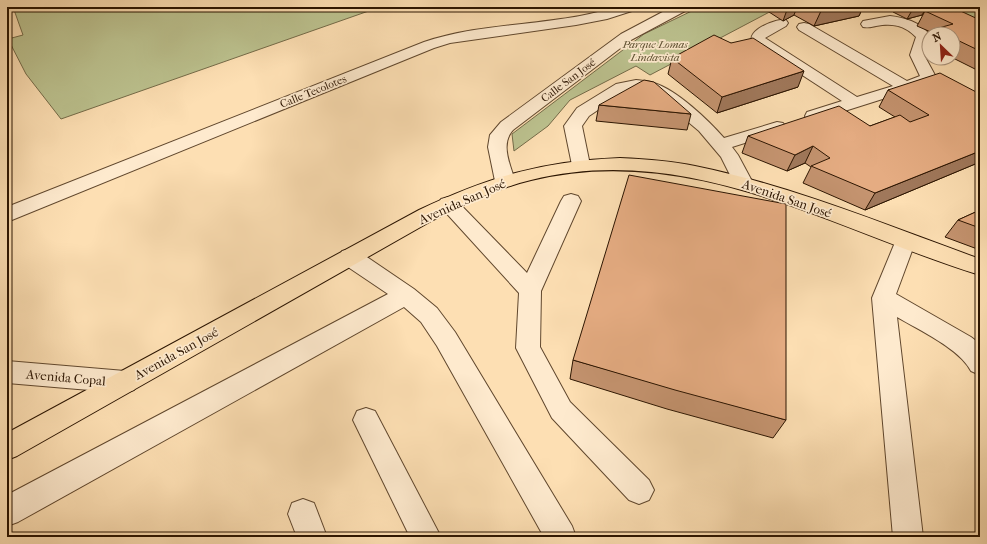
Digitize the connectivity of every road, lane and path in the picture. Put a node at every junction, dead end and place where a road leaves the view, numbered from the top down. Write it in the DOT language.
graph roads {
  1 [pos="630,7"];
  2 [pos="682,7"];
  3 [pos="781,23"];
  4 [pos="868,24"];
  5 [pos="804,27"];
  6 [pos="906,87"];
  7 [pos="856,103"];
  8 [pos="720,145"];
  9 [pos="581,165"];
  10 [pos="505,181"];
  11 [pos="743,183"];
  12 [pos="570,201"];
  13 [pos="448,204"];
  14 [pos="7,214"];
  15 [pos="906,240"];
  16 [pos="350,257"];
  17 [pos="980,267"];
  18 [pos="530,291"];
  19 [pos="406,295"];
  20 [pos="883,298"];
  21 [pos="980,364"];
  22 [pos="7,372"];
  23 [pos="125,382"];
  24 [pos="366,420"];
  25 [pos="7,447"];
  26 [pos="639,490"];
  27 [pos="7,511"];
  28 [pos="426,537"];
  29 [pos="561,537"];
  30 [pos="908,537"];
  1 -- 14 [label="street, Calle Tecolotes"];
  2 -- 10 [label="street, Calle San José"];
  3 -- 7 [label="street"];
  4 -- 6 [label="street"];
  5 -- 6 [label="street"];
  6 -- 7 [label="street"];
  7 -- 8 [label="street"];
  8 -- 9 [label="street"];
  8 -- 11 [label="street"];
  9 -- 10 [label="main road, Avenida San José"];
  9 -- 11 [label="main road, Avenida San José"];
  10 -- 13 [label="main road, Avenida San José"];
  11 -- 15 [label="main road, Avenida San José"];
  12 -- 18 [label="street"];
  13 -- 16 [label="main road, Avenida San José"];
  13 -- 18 [label="street"];
  15 -- 17 [label="main road, Avenida San José"];
  15 -- 20 [label="street"];
  16 -- 19 [label="street"];
  16 -- 23 [label="main road, Avenida San José"];
  18 -- 26 [label="street"];
  19 -- 27 [label="street"];
  19 -- 29 [label="street"];
  20 -- 21 [label="street"];
  20 -- 30 [label="street"];
  22 -- 23 [label="street, Avenida Copal"];
  23 -- 25 [label="main road, Avenida San José"];
  24 -- 28 [label="street"];
}
